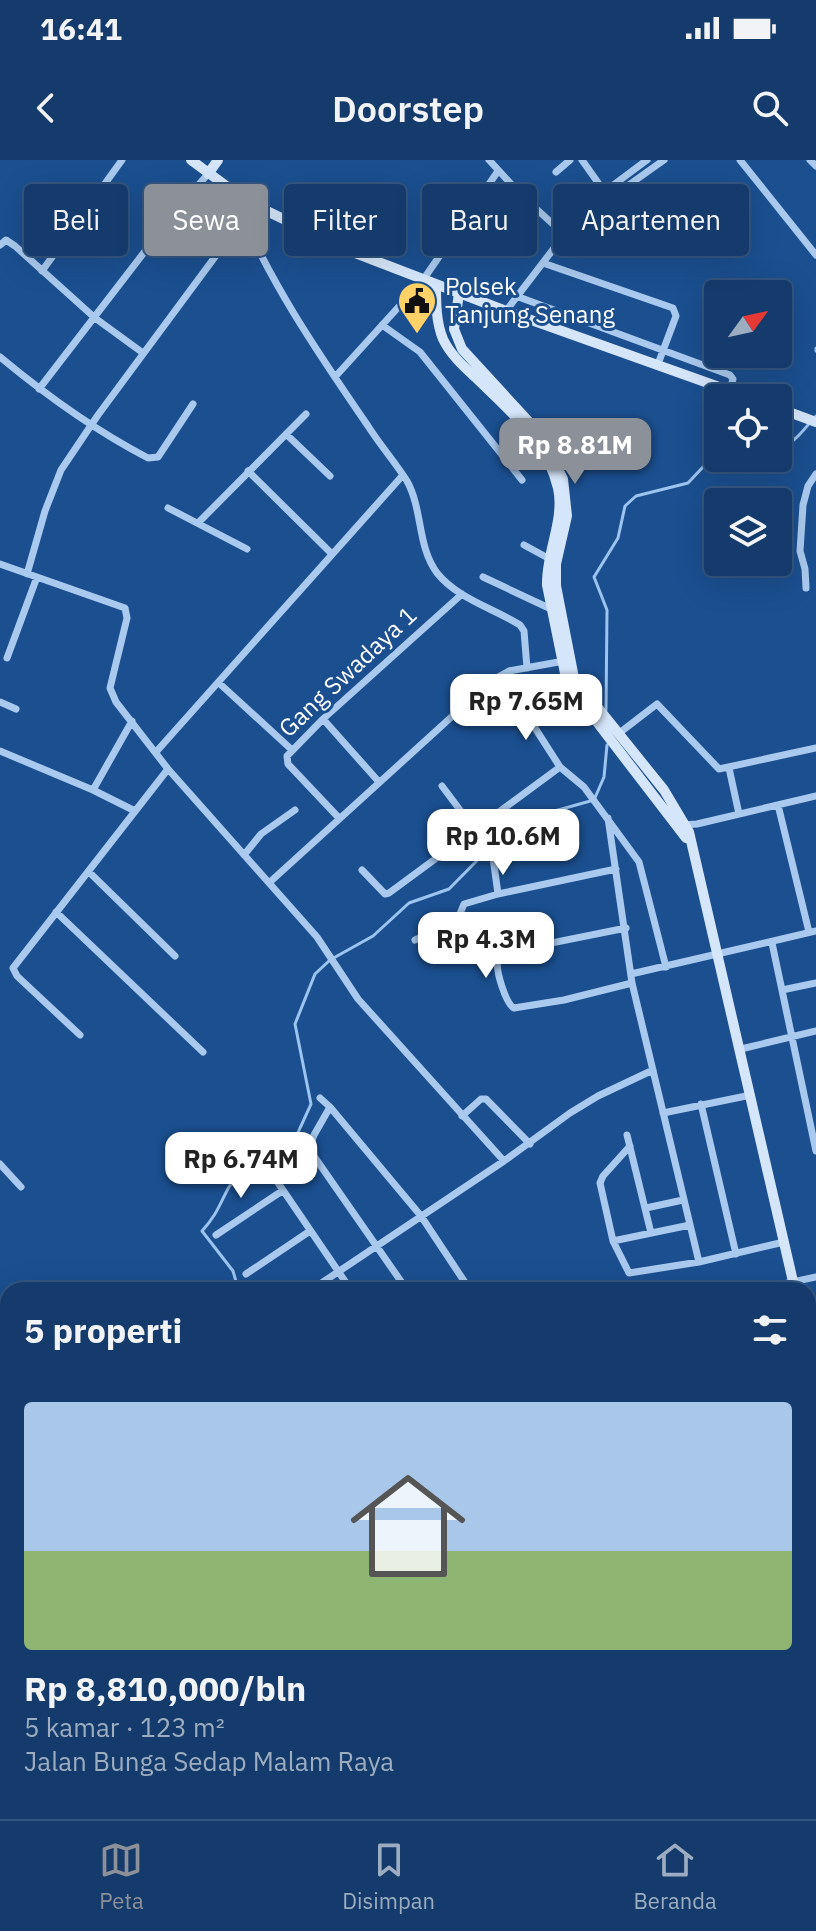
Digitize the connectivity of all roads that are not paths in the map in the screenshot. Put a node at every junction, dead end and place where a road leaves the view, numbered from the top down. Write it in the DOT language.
graph roads {
  1 [pos="122,160"];
  2 [pos="191,160"];
  3 [pos="218,160"];
  4 [pos="489,160"];
  5 [pos="570,160"];
  6 [pos="582,160"];
  7 [pos="647,160"];
  8 [pos="664,160"];
  9 [pos="740,160"];
  10 [pos="810,160"];
  11 [pos="816,166"];
  12 [pos="498,171"];
  13 [pos="556,172"];
  14 [pos="208,174"];
  15 [pos="221,184"];
  16 [pos="598,184"];
  17 [pos="615,184"];
  18 [pos="630,184"];
  19 [pos="268,211"];
  20 [pos="553,226"];
  21 [pos="0,245"];
  22 [pos="553,250"];
  23 [pos="816,255"];
  24 [pos="215,256"];
  25 [pos="265,256"];
  26 [pos="543,263"];
  27 [pos="42,271"];
  28 [pos="423,280"];
  29 [pos="436,285"];
  30 [pos="459,293"];
  31 [pos="516,296"];
  32 [pos="506,311"];
  33 [pos="95,318"];
  34 [pos="382,325"];
  35 [pos="663,352"];
  36 [pos="143,353"];
  37 [pos="0,357"];
  38 [pos="658,364"];
  39 [pos="335,377"];
  40 [pos="713,384"];
  41 [pos="732,384"];
  42 [pos="39,389"];
  43 [pos="193,404"];
  44 [pos="792,413"];
  45 [pos="306,414"];
  46 [pos="816,422"];
  47 [pos="90,426"];
  48 [pos="286,434"];
  49 [pos="248,471"];
  50 [pos="816,474"];
  51 [pos="403,475"];
  52 [pos="330,476"];
  53 [pos="522,480"];
  54 [pos="168,508"];
  55 [pos="199,522"];
  56 [pos="524,545"];
  57 [pos="247,549"];
  58 [pos="331,553"];
  59 [pos="548,558"];
  60 [pos="0,564"];
  61 [pos="27,574"];
  62 [pos="37,577"];
  63 [pos="483,577"];
  64 [pos="806,588"];
  65 [pos="462,594"];
  66 [pos="551,609"];
  67 [pos="7,658"];
  68 [pos="566,661"];
  69 [pos="527,668"];
  70 [pos="509,671"];
  71 [pos="219,683"];
  72 [pos="0,702"];
  73 [pos="16,709"];
  74 [pos="323,719"];
  75 [pos="132,721"];
  76 [pos="615,735"];
  77 [pos="816,748"];
  78 [pos="292,750"];
  79 [pos="0,751"];
  80 [pos="156,752"];
  81 [pos="560,767"];
  82 [pos="729,768"];
  83 [pos="168,769"];
  84 [pos="379,782"];
  85 [pos="442,786"];
  86 [pos="93,790"];
  87 [pos="816,796"];
  88 [pos="778,805"];
  89 [pos="295,810"];
  90 [pos="135,811"];
  91 [pos="739,814"];
  92 [pos="339,818"];
  93 [pos="608,818"];
  94 [pos="475,830"];
  95 [pos="687,831"];
  96 [pos="492,850"];
  97 [pos="244,855"];
  98 [pos="616,869"];
  99 [pos="362,870"];
  100 [pos="89,872"];
  101 [pos="270,882"];
  102 [pos="498,894"];
  103 [pos="56,912"];
  104 [pos="626,928"];
  105 [pos="812,932"];
  106 [pos="415,940"];
  107 [pos="772,943"];
  108 [pos="718,955"];
  109 [pos="175,956"];
  110 [pos="666,967"];
  111 [pos="632,978"];
  112 [pos="816,983"];
  113 [pos="782,990"];
  114 [pos="816,1031"];
  115 [pos="80,1035"];
  116 [pos="791,1037"];
  117 [pos="741,1049"];
  118 [pos="203,1052"];
  119 [pos="653,1070"];
  120 [pos="751,1094"];
  121 [pos="320,1098"];
  122 [pos="701,1104"];
  123 [pos="330,1107"];
  124 [pos="663,1113"];
  125 [pos="462,1116"];
  126 [pos="812,1117"];
  127 [pos="627,1135"];
  128 [pos="530,1144"];
  129 [pos="630,1146"];
  130 [pos="816,1151"];
  131 [pos="504,1161"];
  132 [pos="0,1164"];
  133 [pos="272,1174"];
  134 [pos="21,1187"];
  135 [pos="282,1191"];
  136 [pos="683,1200"];
  137 [pos="646,1208"];
  138 [pos="421,1216"];
  139 [pos="690,1225"];
  140 [pos="310,1231"];
  141 [pos="651,1233"];
  142 [pos="216,1235"];
  143 [pos="613,1241"];
  144 [pos="784,1242"];
  145 [pos="376,1245"];
  146 [pos="736,1254"];
  147 [pos="699,1262"];
  148 [pos="338,1272"];
  149 [pos="246,1274"];
  150 [pos="323,1282"];
  151 [pos="345,1282"];
  152 [pos="401,1282"];
  153 [pos="465,1282"];
  154 [pos="793,1282"];
  1 -- 27 [label="street"];
  2 -- 14 [label="street"];
  3 -- 14 [label="street"];
  4 -- 12 [label="street"];
  5 -- 13 [label="street"];
  6 -- 16 [label="street"];
  7 -- 17 [label="street"];
  8 -- 18 [label="street"];
  9 -- 23 [label="street"];
  10 -- 11 [label="street"];
  12 -- 20 [label="street"];
  12 -- 28 [label="street"];
  14 -- 15 [label="street"];
  14 -- 33 [label="street"];
  19 -- 28 [label="street"];
  21 -- 27 [label="street"];
  22 -- 26 [label="street"];
  24 -- 36 [label="street"];
  25 -- 39 [label="street"];
  26 -- 31 [label="street"];
  26 -- 35 [label="street"];
  27 -- 33 [label="street"];
  28 -- 29 [label="street"];
  28 -- 34 [label="street"];
  29 -- 30 [label="street"];
  29 -- 59 [label="street"];
  30 -- 32 [label="street"];
  30 -- 68 [label="street"];
  31 -- 32 [label="street"];
  31 -- 35 [label="street"];
  32 -- 38 [label="street"];
  33 -- 36 [label="street"];
  33 -- 42 [label="street"];
  34 -- 39 [label="street"];
  34 -- 53 [label="street"];
  35 -- 38 [label="street"];
  35 -- 41 [label="street"];
  36 -- 47 [label="street"];
  37 -- 42 [label="street"];
  38 -- 40 [label="street"];
  39 -- 51 [label="street"];
  42 -- 47 [label="street"];
  43 -- 47 [label="street"];
  44 -- 46 [label="street"];
  45 -- 48 [label="street"];
  47 -- 61 [label="street"];
  48 -- 49 [label="street"];
  48 -- 52 [label="street"];
  49 -- 55 [label="street"];
  49 -- 58 [label="street"];
  50 -- 64 [label="street"];
  51 -- 58 [label="street"];
  51 -- 65 [label="street"];
  54 -- 55 [label="street"];
  55 -- 57 [label="street"];
  56 -- 59 [label="street"];
  58 -- 71 [label="street"];
  59 -- 66 [label="street"];
  60 -- 61 [label="street"];
  61 -- 62 [label="street"];
  62 -- 67 [label="street"];
  62 -- 75 [label="street"];
  63 -- 66 [label="street"];
  65 -- 69 [label="street"];
  65 -- 74 [label="street, Gang Swadaya 1"];
  66 -- 68 [label="street"];
  68 -- 69 [label="street"];
  68 -- 76 [label="street"];
  68 -- 76 [label="street"];
  69 -- 70 [label="street"];
  70 -- 81 [label="street"];
  70 -- 84 [label="street"];
  71 -- 78 [label="street"];
  71 -- 80 [label="street"];
  72 -- 73 [label="street"];
  74 -- 78 [label="street, Gang Swadaya 1"];
  74 -- 84 [label="street"];
  75 -- 80 [label="street"];
  75 -- 86 [label="street"];
  76 -- 82 [label="street"];
  76 -- 95 [label="street"];
  77 -- 82 [label="street"];
  78 -- 92 [label="street, Gang Swadaya 1"];
  79 -- 86 [label="street"];
  80 -- 83 [label="street"];
  81 -- 93 [label="street"];
  81 -- 94 [label="street"];
  82 -- 91 [label="street"];
  83 -- 90 [label="street"];
  83 -- 97 [label="street"];
  84 -- 92 [label="street"];
  85 -- 94 [label="street"];
  86 -- 90 [label="street"];
  87 -- 88 [label="street"];
  88 -- 91 [label="street"];
  88 -- 105 [label="street"];
  89 -- 97 [label="street"];
  90 -- 100 [label="street"];
  91 -- 95 [label="street"];
  92 -- 101 [label="street"];
  93 -- 98 [label="street"];
  93 -- 110 [label="street"];
  94 -- 99 [label="street"];
  95 -- 108 [label="street"];
  96 -- 102 [label="street"];
  97 -- 101 [label="street"];
  98 -- 102 [label="street"];
  98 -- 104 [label="street"];
  100 -- 103 [label="street"];
  100 -- 109 [label="street"];
  101 -- 125 [label="street"];
  102 -- 106 [label="street"];
  103 -- 115 [label="street"];
  103 -- 118 [label="street"];
  104 -- 111 [label="street"];
  104 -- 111 [label="street"];
  105 -- 107 [label="street"];
  107 -- 108 [label="street"];
  107 -- 113 [label="street"];
  108 -- 110 [label="street"];
  108 -- 117 [label="street"];
  110 -- 111 [label="street"];
  111 -- 119 [label="street"];
  112 -- 113 [label="street"];
  113 -- 116 [label="street"];
  114 -- 116 [label="street"];
  116 -- 117 [label="street"];
  116 -- 126 [label="street"];
  117 -- 120 [label="street"];
  119 -- 124 [label="street"];
  119 -- 128 [label="street"];
  120 -- 122 [label="street"];
  120 -- 144 [label="street"];
  121 -- 123 [label="street"];
  122 -- 124 [label="street"];
  122 -- 146 [label="street"];
  123 -- 138 [label="street"];
  123 -- 145 [label="street"];
  124 -- 136 [label="street"];
  125 -- 128 [label="street"];
  125 -- 131 [label="street"];
  126 -- 130 [label="street"];
  127 -- 129 [label="street"];
  128 -- 131 [label="street"];
  129 -- 137 [label="street"];
  129 -- 143 [label="street"];
  131 -- 138 [label="street"];
  132 -- 134 [label="street"];
  133 -- 135 [label="street"];
  135 -- 140 [label="street"];
  135 -- 142 [label="street"];
  136 -- 137 [label="street"];
  136 -- 139 [label="street"];
  137 -- 141 [label="street"];
  138 -- 145 [label="street"];
  138 -- 153 [label="street"];
  139 -- 141 [label="street"];
  139 -- 147 [label="street"];
  140 -- 148 [label="street"];
  140 -- 149 [label="street"];
  141 -- 143 [label="street"];
  143 -- 147 [label="street"];
  144 -- 146 [label="street"];
  144 -- 154 [label="street"];
  145 -- 148 [label="street"];
  145 -- 152 [label="street"];
  146 -- 147 [label="street"];
  148 -- 150 [label="street"];
  148 -- 151 [label="street"];
}
